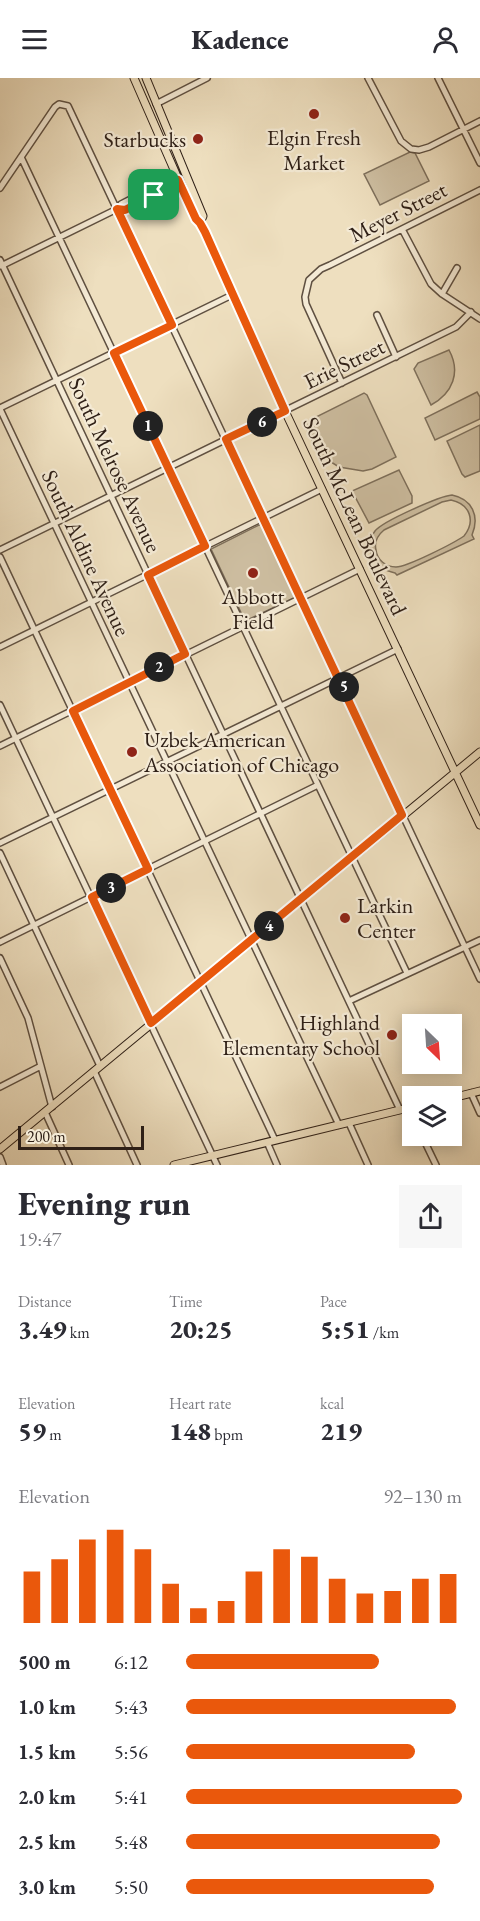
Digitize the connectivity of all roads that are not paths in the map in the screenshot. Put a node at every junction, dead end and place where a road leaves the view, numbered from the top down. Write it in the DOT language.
graph roads {
  1 [pos="134,78"];
  2 [pos="146,78"];
  3 [pos="207,78"];
  4 [pos="368,78"];
  5 [pos="438,78"];
  6 [pos="156,104"];
  7 [pos="480,121"];
  8 [pos="464,129"];
  9 [pos="21,158"];
  10 [pos="480,163"];
  11 [pos="178,180"];
  12 [pos="0,188"];
  13 [pos="480,190"];
  14 [pos="117,209"];
  15 [pos="200,223"];
  16 [pos="402,229"];
  17 [pos="59,237"];
  18 [pos="1,264"];
  19 [pos="457,268"];
  20 [pos="442,294"];
  21 [pos="232,295"];
  22 [pos="471,312"];
  23 [pos="377,315"];
  24 [pos="480,319"];
  25 [pos="172,325"];
  26 [pos="114,353"];
  27 [pos="396,357"];
  28 [pos="57,381"];
  29 [pos="342,383"];
  30 [pos="0,409"];
  31 [pos="285,411"];
  32 [pos="226,439"];
  33 [pos="168,468"];
  34 [pos="322,489"];
  35 [pos="110,496"];
  36 [pos="264,517"];
  37 [pos="53,524"];
  38 [pos="205,546"];
  39 [pos="0,550"];
  40 [pos="0,557"];
  41 [pos="360,569"];
  42 [pos="148,575"];
  43 [pos="301,597"];
  44 [pos="91,602"];
  45 [pos="243,626"];
  46 [pos="34,630"];
  47 [pos="0,647"];
  48 [pos="398,649"];
  49 [pos="185,654"];
  50 [pos="339,677"];
  51 [pos="129,682"];
  52 [pos="0,705"];
  53 [pos="281,706"];
  54 [pos="73,711"];
  55 [pos="223,734"];
  56 [pos="16,738"];
  57 [pos="0,746"];
  58 [pos="480,752"];
  59 [pos="166,762"];
  60 [pos="455,772"];
  61 [pos="318,785"];
  62 [pos="110,790"];
  63 [pos="261,814"];
  64 [pos="402,815"];
  65 [pos="53,817"];
  66 [pos="480,825"];
  67 [pos="205,841"];
  68 [pos="0,843"];
  69 [pos="0,853"];
  70 [pos="352,857"];
  71 [pos="148,869"];
  72 [pos="92,897"];
  73 [pos="301,899"];
  74 [pos="34,925"];
  75 [pos="251,940"];
  76 [pos="480,940"];
  77 [pos="0,942"];
  78 [pos="465,947"];
  79 [pos="0,958"];
  80 [pos="407,973"];
  81 [pos="480,979"];
  82 [pos="201,982"];
  83 [pos="349,1001"];
  84 [pos="151,1023"];
  85 [pos="41,1066"];
  86 [pos="97,1069"];
  87 [pos="0,1087"];
  88 [pos="480,1091"];
  89 [pos="471,1093"];
  90 [pos="462,1095"];
  91 [pos="52,1107"];
  92 [pos="400,1110"];
  93 [pos="45,1112"];
  94 [pos="480,1113"];
  95 [pos="349,1123"];
  96 [pos="339,1125"];
  97 [pos="275,1140"];
  98 [pos="267,1142"];
  99 [pos="427,1146"];
  100 [pos="0,1149"];
  101 [pos="213,1155"];
  102 [pos="0,1157"];
  103 [pos="3,1165"];
  104 [pos="69,1165"];
  105 [pos="137,1165"];
  106 [pos="174,1165"];
  107 [pos="217,1165"];
  108 [pos="277,1165"];
  109 [pos="368,1165"];
  110 [pos="436,1165"];
  1 -- 11 [label="main road, South McLean Boulevard"];
  2 -- 6 [label="main road, South McLean Boulevard"];
  3 -- 6 [label="street"];
  4 -- 8 [label="street"];
  5 -- 8 [label="street"];
  6 -- 15 [label="main road, South McLean Boulevard"];
  7 -- 8 [label="street"];
  8 -- 10 [label="street"];
  9 -- 12 [label="street"];
  9 -- 14 [label="street"];
  9 -- 17 [label="street"];
  11 -- 14 [label="street"];
  11 -- 15 [label="main road, South McLean Boulevard"];
  13 -- 16 [label="street, Meyer Street"];
  14 -- 17 [label="street"];
  14 -- 25 [label="street"];
  15 -- 21 [label="main road, South McLean Boulevard"];
  16 -- 20 [label="street"];
  16 -- 29 [label="street, Meyer Street"];
  17 -- 18 [label="street"];
  17 -- 26 [label="street"];
  18 -- 28 [label="street, South Melrose Avenue"];
  19 -- 20 [label="street"];
  20 -- 22 [label="street"];
  21 -- 25 [label="street"];
  21 -- 31 [label="main road, South McLean Boulevard"];
  22 -- 24 [label="street"];
  22 -- 27 [label="street, Erie Street"];
  23 -- 27 [label="street"];
  25 -- 26 [label="street"];
  25 -- 32 [label="street"];
  26 -- 28 [label="street"];
  26 -- 33 [label="street"];
  27 -- 29 [label="street, Erie Street"];
  28 -- 30 [label="street"];
  28 -- 35 [label="street, South Melrose Avenue"];
  29 -- 31 [label="street, Erie Street"];
  30 -- 37 [label="street, South Aldine Avenue"];
  31 -- 32 [label="street, Erie Street"];
  31 -- 34 [label="main road, South McLean Boulevard"];
  32 -- 33 [label="street, Erie Street"];
  32 -- 36 [label="street"];
  33 -- 35 [label="street, Erie Street"];
  33 -- 38 [label="street"];
  34 -- 36 [label="street"];
  34 -- 41 [label="main road, South McLean Boulevard"];
  35 -- 37 [label="street, Erie Street"];
  35 -- 42 [label="street, South Melrose Avenue"];
  36 -- 38 [label="street"];
  36 -- 43 [label="street"];
  37 -- 39 [label="street, Erie Street"];
  37 -- 44 [label="street, South Aldine Avenue"];
  38 -- 42 [label="street"];
  38 -- 45 [label="street"];
  40 -- 46 [label="street"];
  41 -- 43 [label="street"];
  41 -- 48 [label="main road, South McLean Boulevard"];
  42 -- 44 [label="street"];
  42 -- 49 [label="street, South Melrose Avenue"];
  43 -- 45 [label="street"];
  43 -- 50 [label="street"];
  44 -- 46 [label="street"];
  44 -- 51 [label="street, South Aldine Avenue"];
  45 -- 49 [label="street"];
  45 -- 53 [label="street"];
  46 -- 47 [label="street"];
  46 -- 54 [label="street"];
  48 -- 50 [label="street"];
  48 -- 60 [label="main road, South McLean Boulevard"];
  49 -- 51 [label="street"];
  49 -- 55 [label="street, South Melrose Avenue"];
  50 -- 53 [label="street"];
  50 -- 64 [label="street"];
  51 -- 54 [label="street"];
  51 -- 59 [label="street, South Aldine Avenue"];
  52 -- 56 [label="street"];
  53 -- 55 [label="street"];
  53 -- 61 [label="street"];
  54 -- 56 [label="street"];
  54 -- 62 [label="street"];
  55 -- 59 [label="street"];
  55 -- 63 [label="street, South Melrose Avenue"];
  56 -- 57 [label="street"];
  56 -- 65 [label="street"];
  58 -- 60 [label="main road"];
  59 -- 62 [label="street"];
  59 -- 67 [label="street, South Aldine Avenue"];
  60 -- 64 [label="main road"];
  60 -- 66 [label="main road, South McLean Boulevard"];
  61 -- 63 [label="street"];
  61 -- 70 [label="street"];
  62 -- 65 [label="street"];
  62 -- 71 [label="street"];
  63 -- 67 [label="street"];
  63 -- 73 [label="street, South Melrose Avenue"];
  64 -- 70 [label="main road"];
  64 -- 78 [label="street"];
  65 -- 68 [label="street"];
  65 -- 72 [label="street"];
  67 -- 71 [label="street"];
  67 -- 75 [label="street, South Aldine Avenue"];
  69 -- 74 [label="street"];
  70 -- 73 [label="main road"];
  70 -- 80 [label="street"];
  71 -- 72 [label="street"];
  71 -- 82 [label="street"];
  72 -- 74 [label="street"];
  72 -- 84 [label="street"];
  73 -- 75 [label="main road"];
  73 -- 83 [label="street, South Melrose Avenue"];
  74 -- 77 [label="street"];
  74 -- 86 [label="street"];
  75 -- 82 [label="main road"];
  75 -- 96 [label="street, South Aldine Avenue"];
  76 -- 78 [label="street"];
  78 -- 80 [label="street"];
  78 -- 81 [label="street"];
  79 -- 85 [label="street"];
  80 -- 83 [label="street"];
  82 -- 84 [label="main road"];
  82 -- 97 [label="street"];
  83 -- 92 [label="street, South Melrose Avenue"];
  84 -- 86 [label="main road"];
  84 -- 101 [label="street"];
  85 -- 87 [label="street"];
  85 -- 91 [label="street"];
  86 -- 91 [label="main road"];
  86 -- 105 [label="street"];
  88 -- 89 [label="main road"];
  89 -- 90 [label="main road"];
  89 -- 94 [label="street"];
  91 -- 93 [label="main road"];
  92 -- 95 [label="main road"];
  93 -- 100 [label="main road"];
  93 -- 104 [label="street"];
  95 -- 96 [label="main road"];
  95 -- 109 [label="street"];
  96 -- 97 [label="main road"];
  97 -- 98 [label="main road"];
  98 -- 101 [label="main road"];
  98 -- 108 [label="street"];
  99 -- 110 [label="street"];
  101 -- 106 [label="main road"];
  101 -- 107 [label="street"];
  102 -- 103 [label="street"];
}
